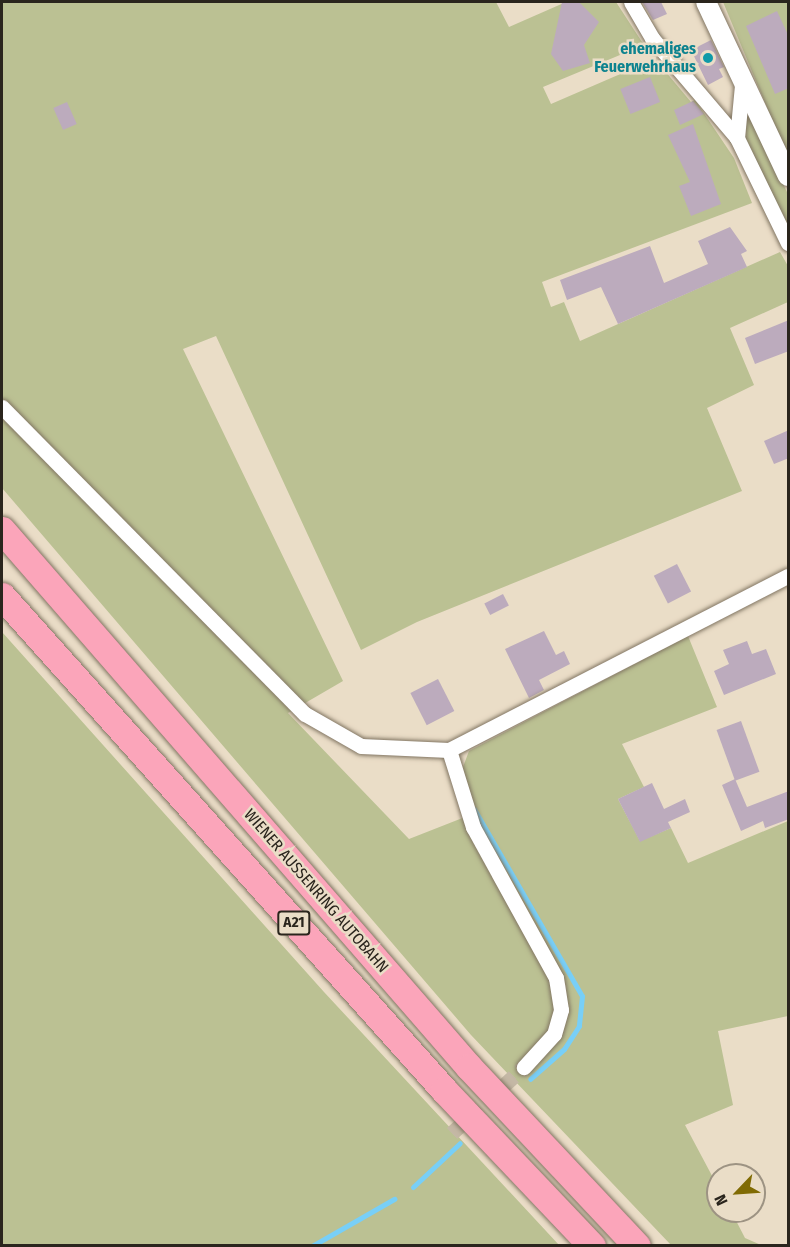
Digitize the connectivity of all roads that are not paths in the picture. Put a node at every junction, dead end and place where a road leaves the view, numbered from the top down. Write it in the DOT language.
graph roads {
  1 [pos="631,2"];
  2 [pos="706,2"];
  3 [pos="742,85"];
  4 [pos="737,138"];
  5 [pos="789,176"];
  6 [pos="789,243"];
  7 [pos="2,406"];
  8 [pos="2,530"];
  9 [pos="789,576"];
  10 [pos="2,596"];
  11 [pos="449,750"];
  12 [pos="524,1067"];
  13 [pos="592,1245"];
  14 [pos="637,1245"];
  1 -- 4 [label="street"];
  2 -- 3 [label="street"];
  3 -- 4 [label="street"];
  3 -- 5 [label="street"];
  4 -- 6 [label="street"];
  7 -- 11 [label="street"];
  8 -- 14 [label="highway, WIENER AUSSENRING AUTOBAHN / A21"];
  9 -- 11 [label="street"];
  10 -- 13 [label="highway, A21"];
  11 -- 12 [label="street"];
}
